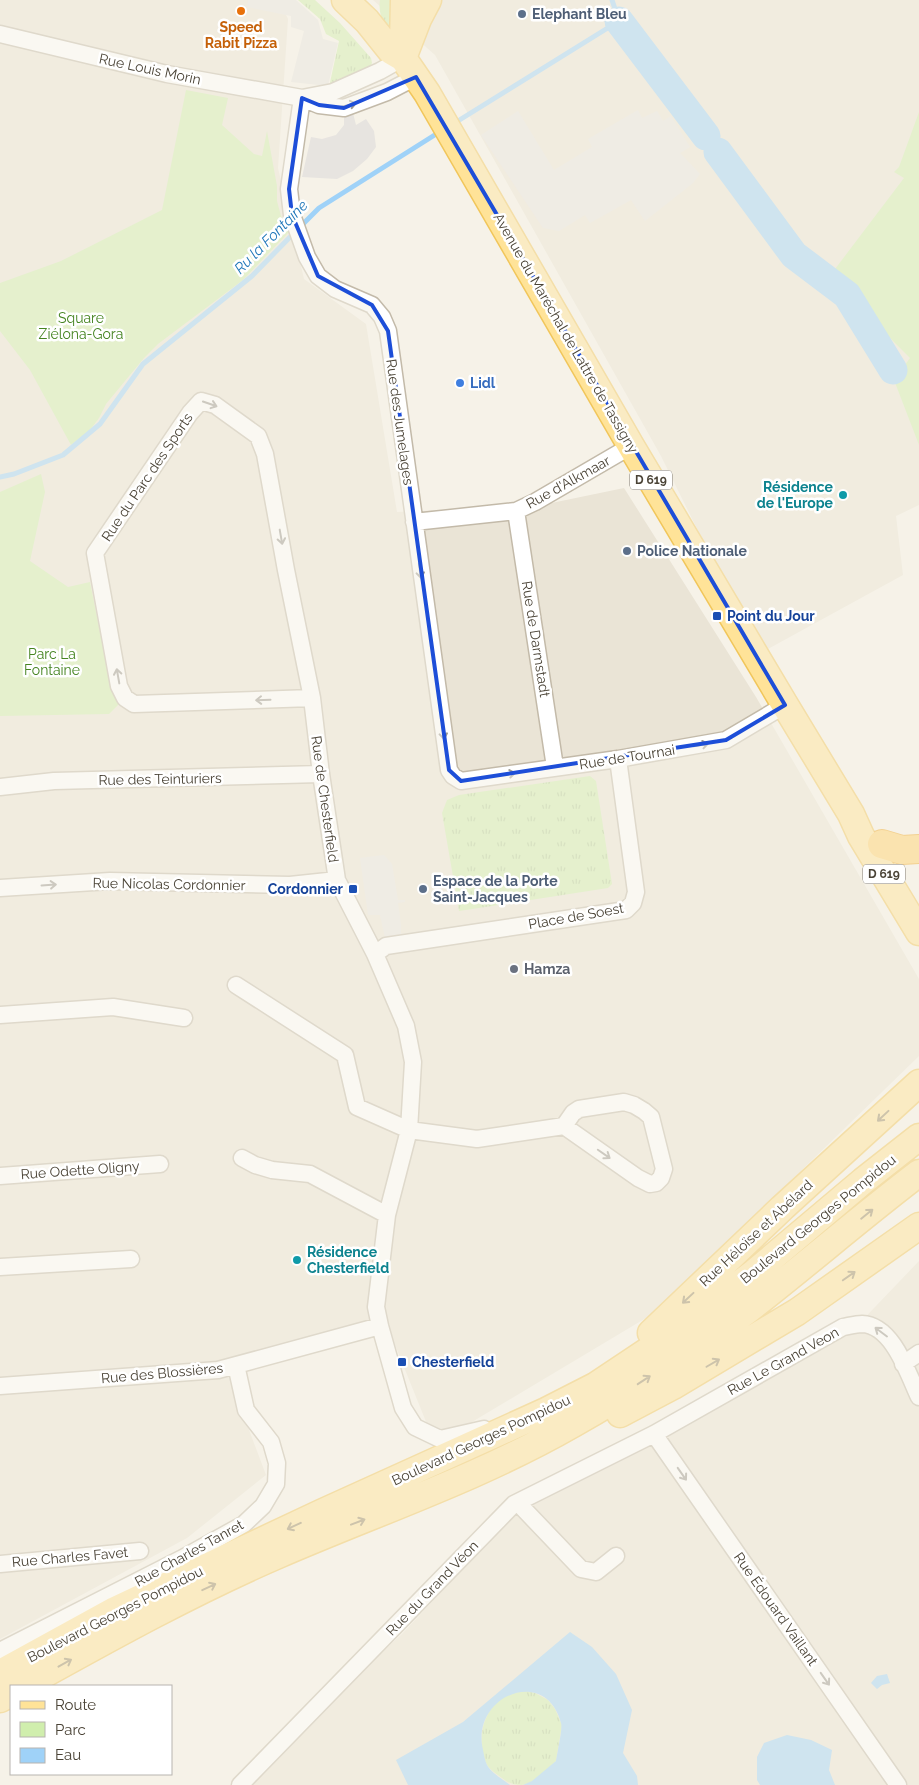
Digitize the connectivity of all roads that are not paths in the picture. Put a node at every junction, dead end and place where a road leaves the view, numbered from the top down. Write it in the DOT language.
graph roads {
  1 [pos="345,0"];
  2 [pos="404,0"];
  3 [pos="428,0"];
  4 [pos="369,10"];
  5 [pos="0,34"];
  6 [pos="409,68"];
  7 [pos="302,98"];
  8 [pos="631,446"];
  9 [pos="516,511"];
  10 [pos="414,522"];
  11 [pos="312,698"];
  12 [pos="784,706"];
  13 [pos="618,759"];
  14 [pos="556,767"];
  15 [pos="321,774"];
  16 [pos="461,781"];
  17 [pos="0,787"];
  18 [pos="851,814"];
  19 [pos="882,844"];
  20 [pos="919,849"];
  21 [pos="337,880"];
  22 [pos="0,888"];
  23 [pos="919,906"];
  24 [pos="919,932"];
  25 [pos="376,954"];
  26 [pos="236,985"];
  27 [pos="0,1015"];
  28 [pos="184,1018"];
  29 [pos="919,1083"];
  30 [pos="564,1126"];
  31 [pos="409,1130"];
  32 [pos="919,1137"];
  33 [pos="242,1158"];
  34 [pos="160,1164"];
  35 [pos="919,1173"];
  36 [pos="0,1176"];
  37 [pos="388,1215"];
  38 [pos="919,1226"];
  39 [pos="131,1259"];
  40 [pos="0,1267"];
  41 [pos="380,1326"];
  42 [pos="919,1353"];
  43 [pos="903,1364"];
  44 [pos="236,1365"];
  45 [pos="0,1386"];
  46 [pos="595,1386"];
  47 [pos="919,1397"];
  48 [pos="546,1411"];
  49 [pos="654,1434"];
  50 [pos="510,1458"];
  51 [pos="518,1503"];
  52 [pos="140,1551"];
  53 [pos="616,1556"];
  54 [pos="0,1564"];
  55 [pos="0,1651"];
  56 [pos="0,1673"];
  57 [pos="25,1685"];
  58 [pos="240,1785"];
  59 [pos="898,1785"];
  1 -- 4 [label="main road"];
  2 -- 6 [label="main road"];
  3 -- 6 [label="main road"];
  4 -- 6 [label="main road"];
  5 -- 7 [label="street, Rue Louis Morin"];
  6 -- 7 [label="street, Rue Louis Morin"];
  6 -- 8 [label="main road, Avenue du Maréchal de Lattre de Tassigny / D 619"];
  7 -- 10 [label="street, Rue des Jumelages"];
  8 -- 9 [label="street, Rue d'Alkmaar"];
  8 -- 12 [label="main road, Avenue du Maréchal de Lattre de Tassigny / D 619"];
  9 -- 10 [label="street, Rue d'Alkmaar"];
  9 -- 14 [label="street, Rue de Darmstadt"];
  10 -- 16 [label="street, Rue des Jumelages, one-way"];
  11 -- 11 [label="street, Rue du Parc des Sports, one-way"];
  11 -- 15 [label="street, Rue de Chesterfield"];
  13 -- 12 [label="street, Rue de Tournai, one-way"];
  12 -- 18 [label="main road, Avenue du Maréchal de Lattre de Tassigny / D 619"];
  13 -- 14 [label="street, Rue de Tournai"];
  13 -- 25 [label="street, Place de Soest"];
  16 -- 14 [label="street, Rue de Tournai, one-way"];
  15 -- 17 [label="street, Rue des Teinturiers"];
  15 -- 21 [label="street, Rue de Chesterfield"];
  18 -- 19 [label="main road, D 619"];
  18 -- 24 [label="main road, D 619"];
  19 -- 20 [label="highway"];
  19 -- 23 [label="main road, D 619"];
  22 -- 21 [label="street, Rue Nicolas Cordonnier, one-way"];
  21 -- 25 [label="street, Rue de Chesterfield"];
  25 -- 31 [label="street, Rue de Chesterfield"];
  26 -- 31 [label="street"];
  27 -- 28 [label="street"];
  29 -- 46 [label="main road, Rue Héloïse et Abélard, one-way"];
  30 -- 30 [label="street, one-way"];
  30 -- 31 [label="street"];
  31 -- 37 [label="street, Rue de Chesterfield"];
  32 -- 46 [label="main road, Boulevard Georges Pompidou"];
  33 -- 37 [label="street"];
  34 -- 36 [label="street, Rue Odette Oligny"];
  50 -- 35 [label="main road, Boulevard Georges Pompidou, one-way"];
  37 -- 41 [label="street, Rue de Chesterfield"];
  50 -- 38 [label="main road, Boulevard Georges Pompidou, one-way"];
  39 -- 40 [label="street"];
  41 -- 44 [label="street, Rue des Blossières"];
  41 -- 48 [label="street, Rue de Chesterfield"];
  42 -- 43 [label="street"];
  43 -- 47 [label="street"];
  43 -- 49 [label="street, Rue Le Grand Veon, one-way"];
  44 -- 45 [label="street, Rue des Blossières"];
  44 -- 55 [label="street, Rue Charles Tanret"];
  46 -- 48 [label="main road, Boulevard Georges Pompidou"];
  48 -- 56 [label="main road, Boulevard Georges Pompidou, one-way"];
  49 -- 51 [label="street, Rue du Grand Véon"];
  49 -- 59 [label="street, Rue Édouard Vaillant, one-way"];
  57 -- 50 [label="main road, Boulevard Georges Pompidou, one-way"];
  51 -- 53 [label="street"];
  51 -- 58 [label="street, Rue du Grand Véon"];
  52 -- 54 [label="street, Rue Charles Favet"];
}
